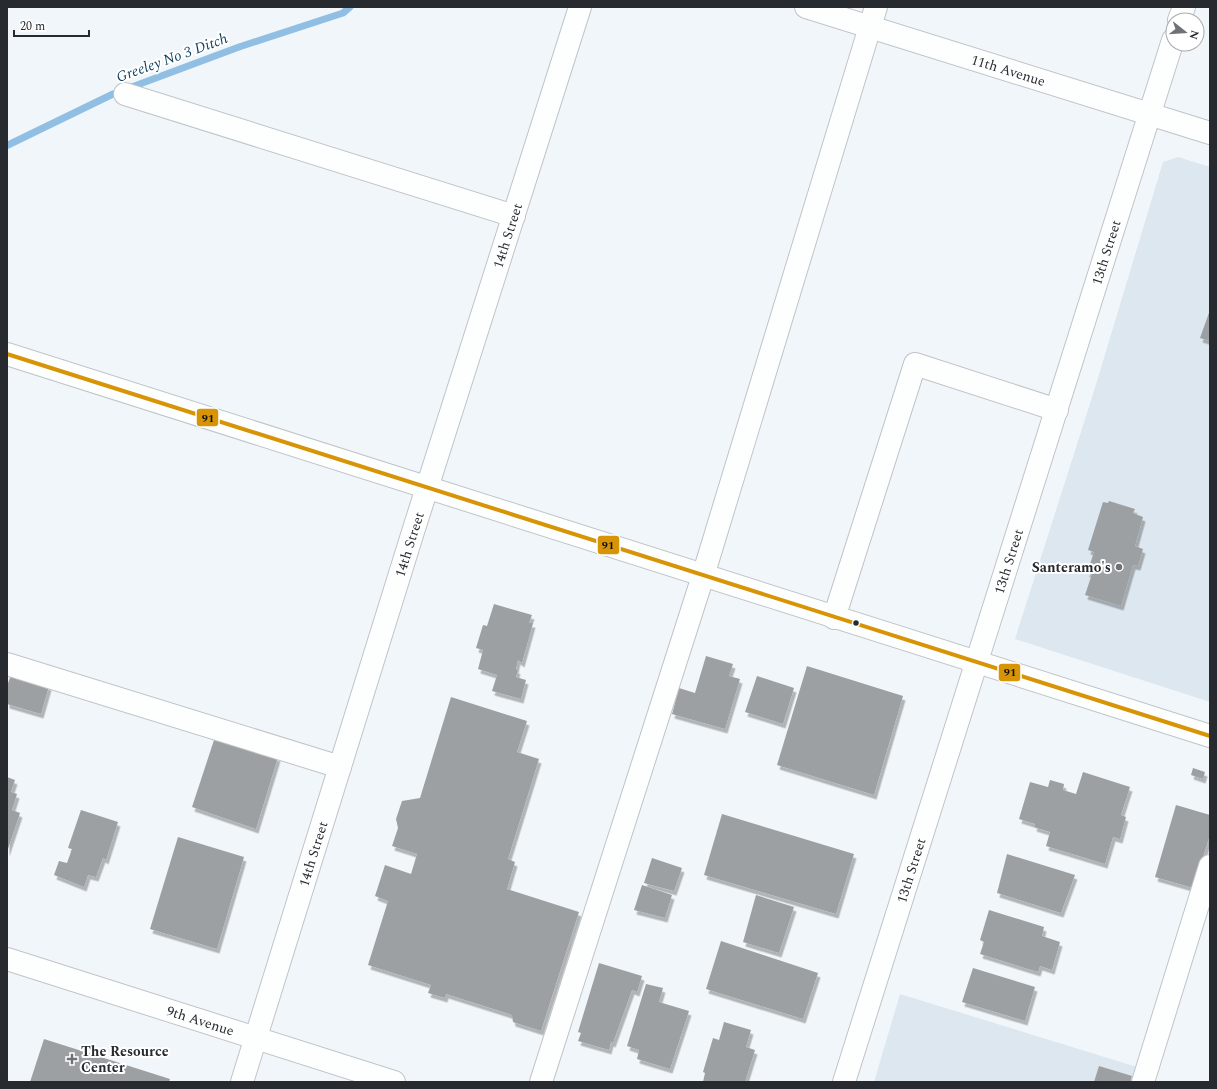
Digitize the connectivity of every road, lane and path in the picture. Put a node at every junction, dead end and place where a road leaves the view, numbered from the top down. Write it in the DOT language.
graph roads {
  1 [pos="580,7"];
  2 [pos="806,7"];
  3 [pos="873,17"];
  4 [pos="1169,52"];
  5 [pos="126,94"];
  6 [pos="1150,114"];
  7 [pos="1210,133"];
  8 [pos="514,216"];
  9 [pos="7,354"];
  10 [pos="1057,410"];
  11 [pos="427,489"];
  12 [pos="703,576"];
  13 [pos="834,618"];
  14 [pos="977,663"];
  15 [pos="7,664"];
  16 [pos="1210,736"];
  17 [pos="340,767"];
  18 [pos="1210,866"];
  19 [pos="7,959"];
  20 [pos="256,1038"];
  21 [pos="242,1082"];
  22 [pos="394,1082"];
  23 [pos="541,1082"];
  24 [pos="844,1082"];
  25 [pos="1143,1082"];
  1 -- 8 [label="street, 14th Street"];
  2 -- 3 [label="street, 11th Avenue"];
  3 -- 6 [label="street, 11th Avenue"];
  3 -- 12 [label="street"];
  4 -- 6 [label="street, 13th Street"];
  5 -- 8 [label="street"];
  6 -- 7 [label="street, 11th Avenue"];
  6 -- 10 [label="street, 13th Street"];
  8 -- 11 [label="street, 14th Street"];
  9 -- 11 [label="street"];
  10 -- 13 [label="street"];
  10 -- 14 [label="street, 13th Street"];
  11 -- 12 [label="street"];
  11 -- 17 [label="street, 14th Street"];
  12 -- 13 [label="street"];
  12 -- 23 [label="street"];
  13 -- 14 [label="street"];
  14 -- 16 [label="street"];
  14 -- 24 [label="street, 13th Street"];
  15 -- 17 [label="street"];
  17 -- 20 [label="street, 14th Street"];
  18 -- 25 [label="street"];
  19 -- 20 [label="street, 9th Avenue"];
  20 -- 21 [label="street, 14th Street"];
  20 -- 22 [label="street, 9th Avenue"];
}
